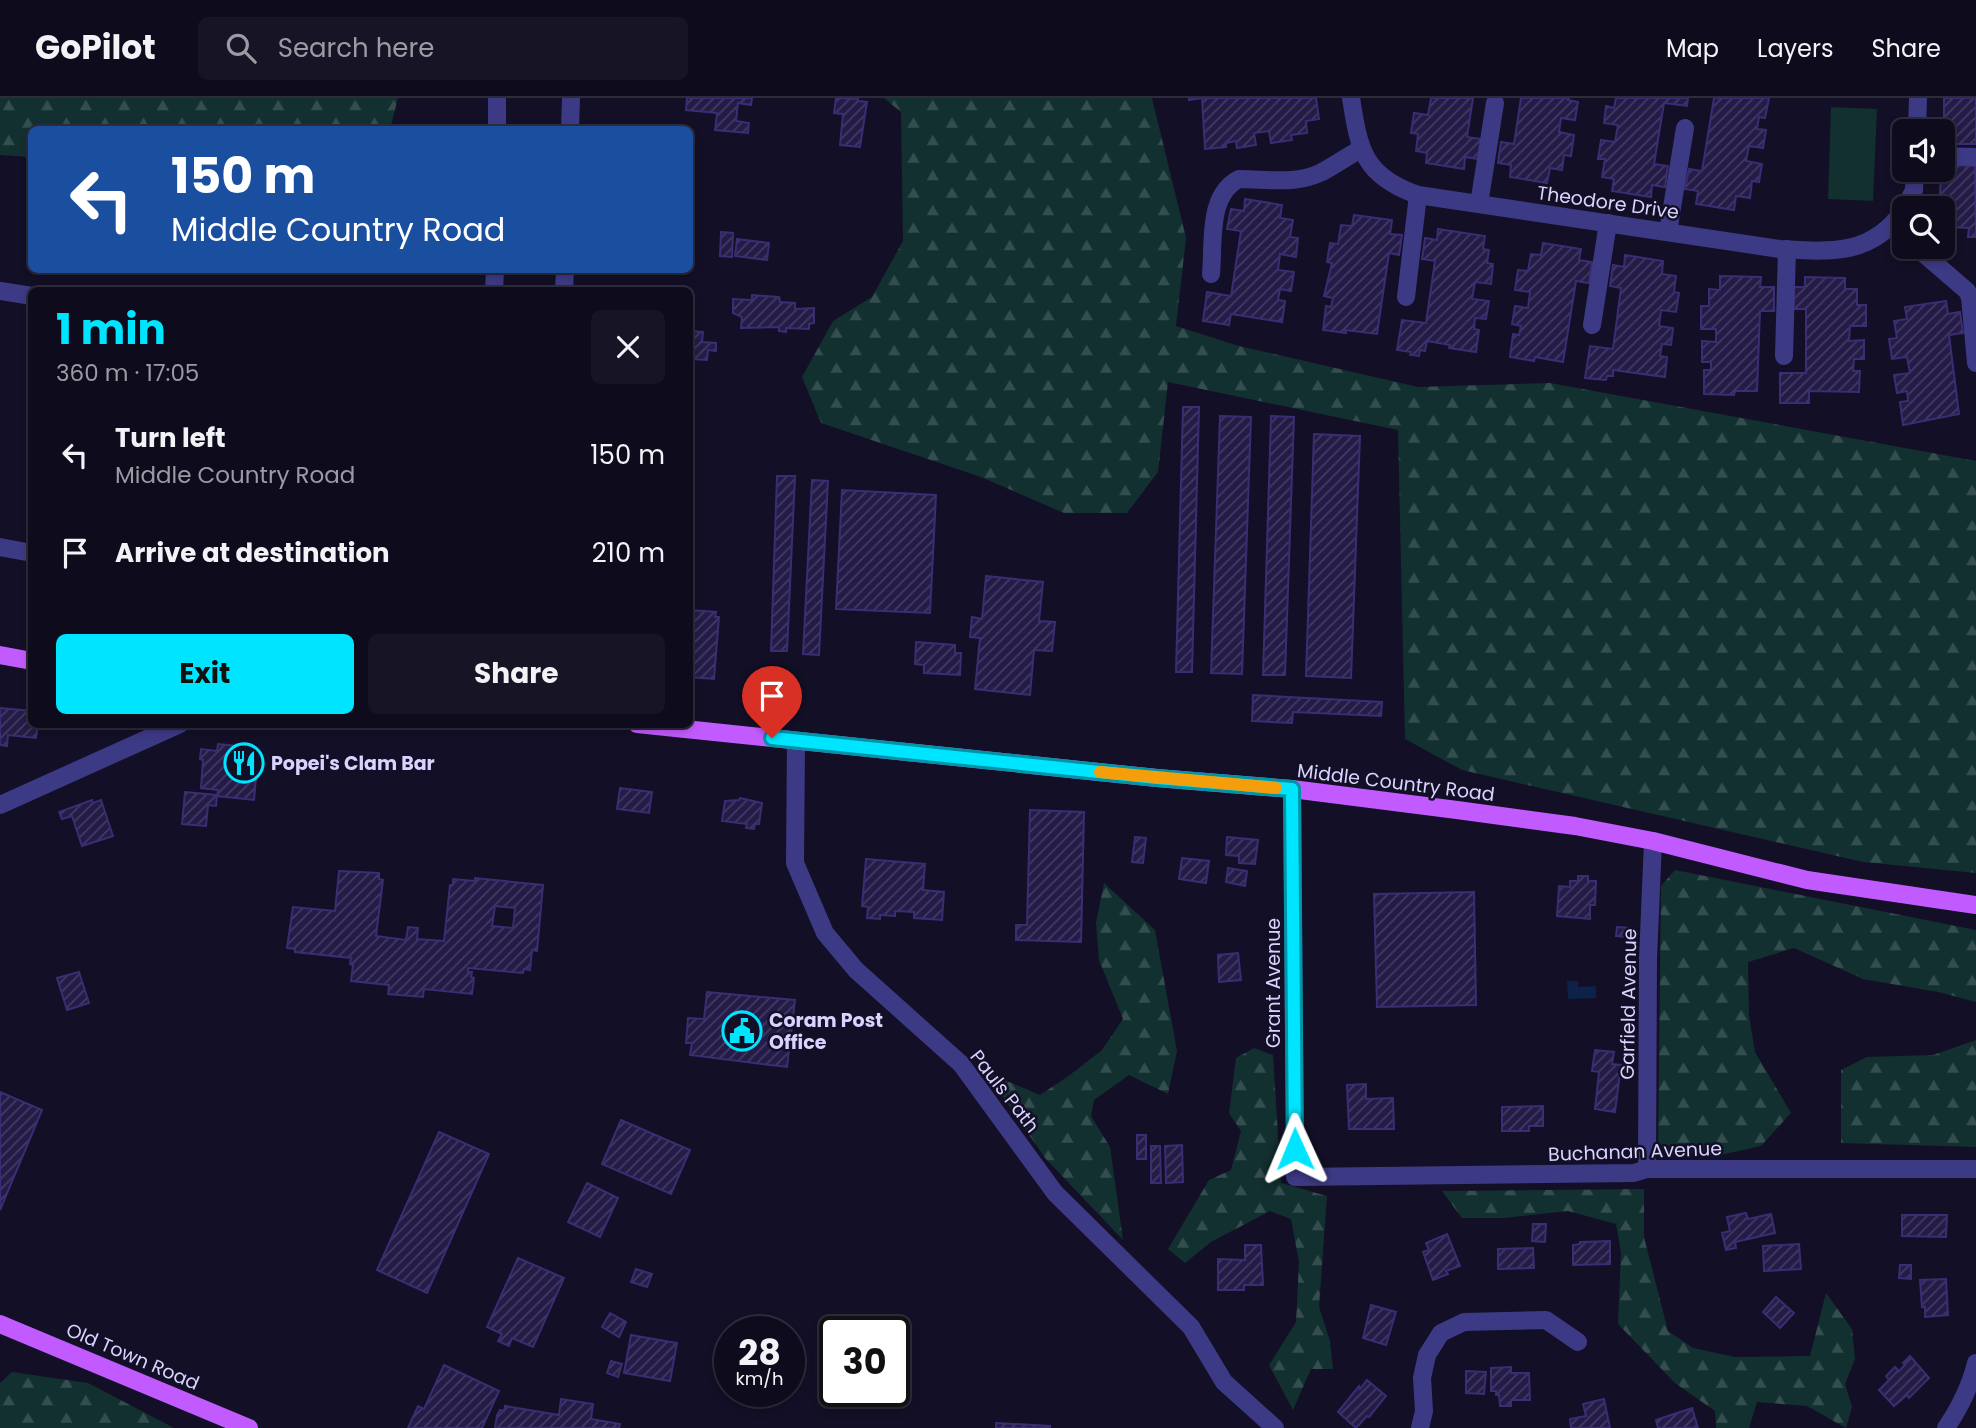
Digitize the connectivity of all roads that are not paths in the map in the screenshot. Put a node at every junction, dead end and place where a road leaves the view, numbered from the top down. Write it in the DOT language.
graph roads {
  1 [pos="497,98"];
  2 [pos="571,98"];
  3 [pos="1351,98"];
  4 [pos="1918,98"];
  5 [pos="1495,103"];
  6 [pos="1917,119"];
  7 [pos="497,126"];
  8 [pos="570,126"];
  9 [pos="1685,128"];
  10 [pos="1361,149"];
  11 [pos="1955,156"];
  12 [pos="1976,157"];
  13 [pos="1418,195"];
  14 [pos="1479,204"];
  15 [pos="1608,223"];
  16 [pos="1668,232"];
  17 [pos="1892,233"];
  18 [pos="1787,249"];
  19 [pos="1930,259"];
  20 [pos="1212,274"];
  21 [pos="0,291"];
  22 [pos="28,295"];
  23 [pos="1406,297"];
  24 [pos="1592,325"];
  25 [pos="1784,356"];
  26 [pos="1976,363"];
  27 [pos="0,547"];
  28 [pos="28,551"];
  29 [pos="0,655"];
  30 [pos="28,660"];
  31 [pos="171,728"];
  32 [pos="674,728"];
  33 [pos="796,741"];
  34 [pos="1292,789"];
  35 [pos="0,806"];
  36 [pos="1653,841"];
  37 [pos="1976,905"];
  38 [pos="1647,1168"];
  39 [pos="1976,1168"];
  40 [pos="1295,1177"];
  41 [pos="0,1324"];
  42 [pos="1578,1342"];
  43 [pos="1976,1363"];
  44 [pos="249,1428"];
  45 [pos="1275,1428"];
  46 [pos="1420,1428"];
  47 [pos="1946,1428"];
  1 -- 7 [label="street"];
  2 -- 8 [label="street"];
  3 -- 10 [label="street, Theodore Drive"];
  4 -- 6 [label="street"];
  5 -- 14 [label="street"];
  9 -- 16 [label="street"];
  10 -- 13 [label="street, Theodore Drive"];
  10 -- 20 [label="street"];
  11 -- 12 [label="street"];
  13 -- 14 [label="street, Theodore Drive"];
  13 -- 23 [label="street"];
  14 -- 15 [label="street, Theodore Drive"];
  15 -- 16 [label="street, Theodore Drive"];
  15 -- 24 [label="street"];
  16 -- 18 [label="street, Theodore Drive"];
  17 -- 18 [label="street, Theodore Drive"];
  18 -- 25 [label="street"];
  19 -- 26 [label="street"];
  21 -- 22 [label="street"];
  27 -- 28 [label="street"];
  29 -- 30 [label="main road"];
  31 -- 35 [label="street"];
  32 -- 33 [label="main road, Middle Country Road"];
  33 -- 34 [label="main road, Middle Country Road"];
  33 -- 45 [label="street, Pauls Path"];
  34 -- 36 [label="main road, Middle Country Road"];
  34 -- 40 [label="street, Grant Avenue"];
  36 -- 37 [label="main road, Middle Country Road"];
  36 -- 38 [label="street, Garfield Avenue"];
  38 -- 39 [label="street, Buchanan Avenue"];
  38 -- 40 [label="street, Buchanan Avenue"];
  41 -- 44 [label="main road, Old Town Road"];
  42 -- 46 [label="street"];
  43 -- 47 [label="street"];
}
